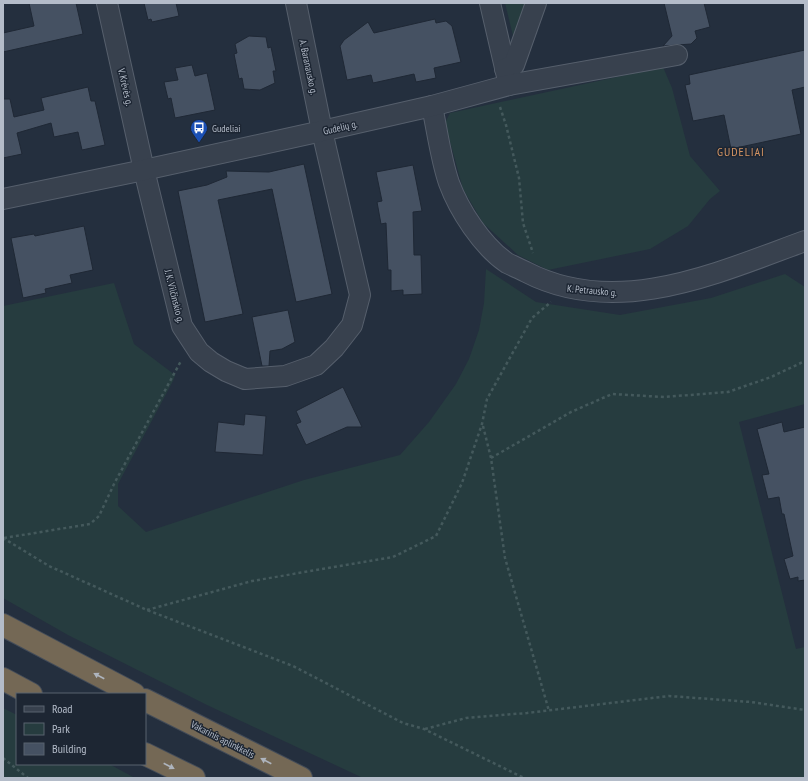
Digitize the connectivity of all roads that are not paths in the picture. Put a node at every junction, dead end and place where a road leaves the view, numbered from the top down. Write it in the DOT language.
graph roads {
  1 [pos="107,3"];
  2 [pos="296,3"];
  3 [pos="490,3"];
  4 [pos="536,3"];
  5 [pos="677,55"];
  6 [pos="502,81"];
  7 [pos="432,106"];
  8 [pos="322,131"];
  9 [pos="144,170"];
  10 [pos="3,199"];
  11 [pos="805,241"];
  12 [pos="3,624"];
  13 [pos="3,679"];
  14 [pos="29,693"];
  15 [pos="132,693"];
  16 [pos="146,700"];
  17 [pos="146,754"];
  18 [pos="194,778"];
  19 [pos="301,778"];
  1 -- 9 [label="street, V. Krėvės g."];
  2 -- 8 [label="street, A. Baranausko g."];
  3 -- 6 [label="street"];
  4 -- 6 [label="street"];
  5 -- 6 [label="street, Gudelių g."];
  6 -- 7 [label="street, Gudelių g."];
  7 -- 8 [label="street, Gudelių g."];
  7 -- 11 [label="street, K. Petrausko g."];
  8 -- 9 [label="street, Gudelių g."];
  8 -- 9 [label="street, J. K. Vilčinskio g."];
  9 -- 10 [label="street, Gudelių g."];
  15 -- 12 [label="highway, one-way"];
  13 -- 14 [label="highway"];
  19 -- 16 [label="highway, Vakarinis aplinkkelis, one-way"];
  17 -- 18 [label="highway, one-way"];
}
